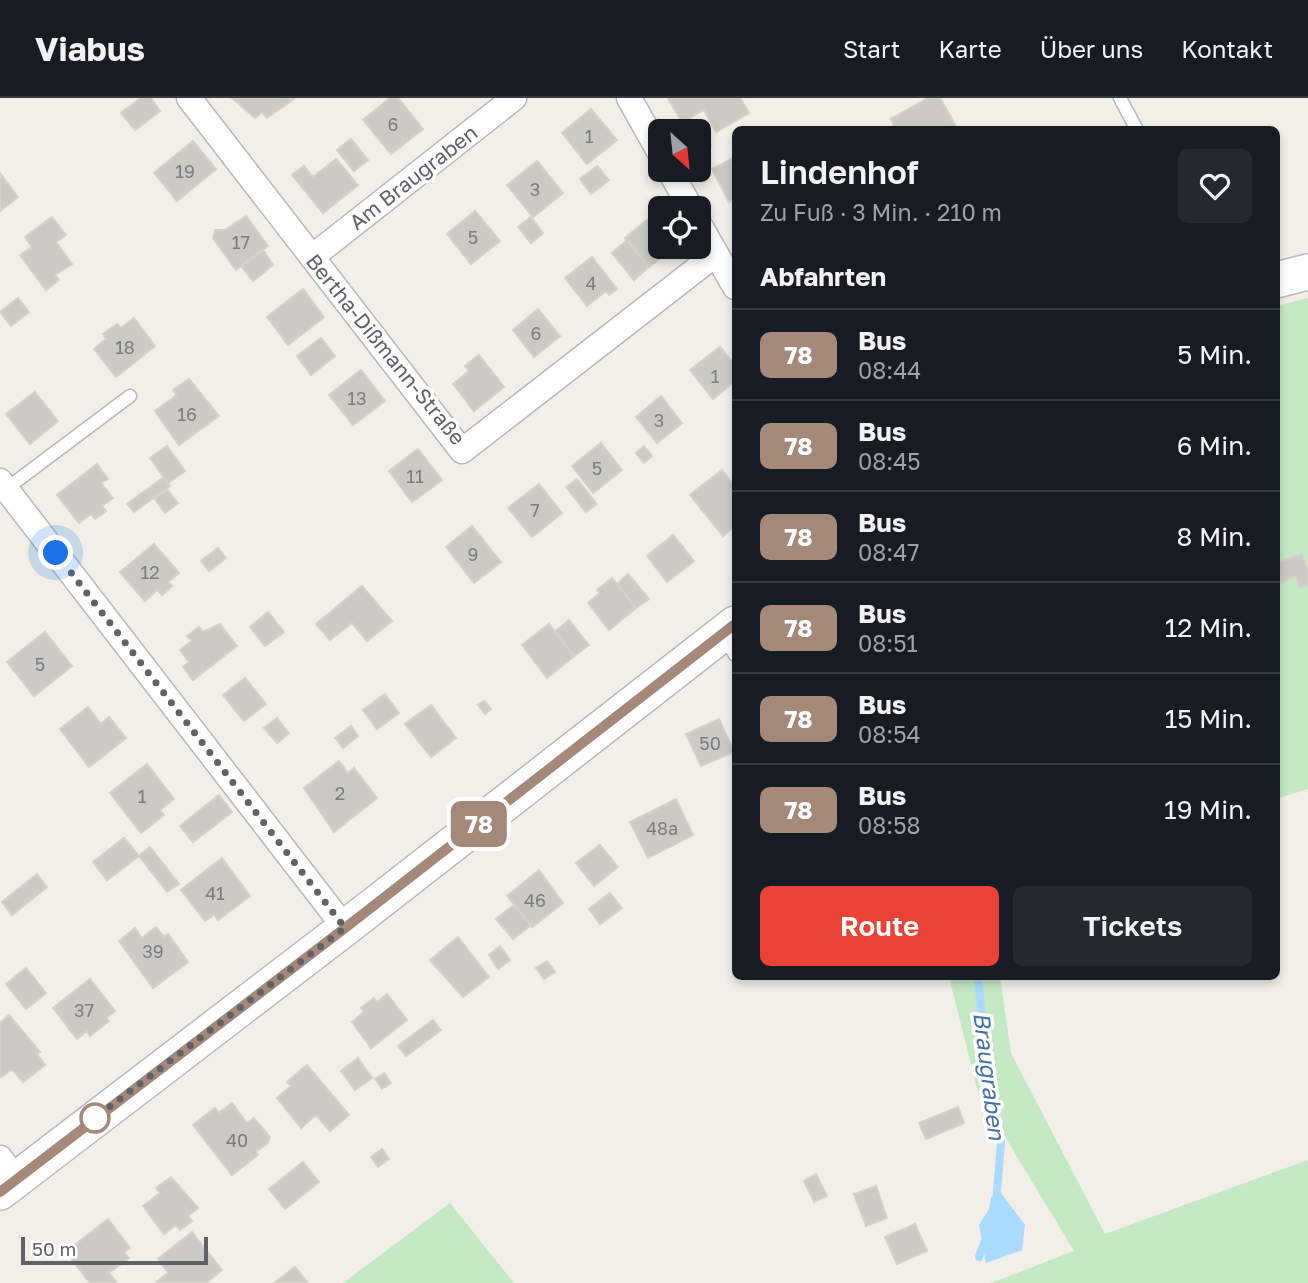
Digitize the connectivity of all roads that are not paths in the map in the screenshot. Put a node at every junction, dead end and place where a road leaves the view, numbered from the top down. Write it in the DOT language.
graph roads {
  1 [pos="189,98"];
  2 [pos="514,98"];
  3 [pos="629,98"];
  4 [pos="1120,98"];
  5 [pos="1135,126"];
  6 [pos="648,132"];
  7 [pos="711,245"];
  8 [pos="716,254"];
  9 [pos="312,257"];
  10 [pos="1308,272"];
  11 [pos="1280,278"];
  12 [pos="732,282"];
  13 [pos="130,396"];
  14 [pos="3,485"];
  15 [pos="731,638"];
  16 [pos="345,928"];
  17 [pos="5,1176"];
  1 -- 9 [label="street, Bertha-Dißmann-Straße"];
  2 -- 9 [label="street, Am Braugraben"];
  3 -- 6 [label="street"];
  4 -- 5 [label="lane"];
  7 -- 8 [label="street"];
  8 -- 9 [label="street, Bertha-Dißmann-Straße"];
  8 -- 12 [label="street"];
  10 -- 11 [label="main road"];
  13 -- 14 [label="lane"];
  14 -- 16 [label="street"];
  15 -- 16 [label="main road"];
  16 -- 17 [label="main road"];
}
